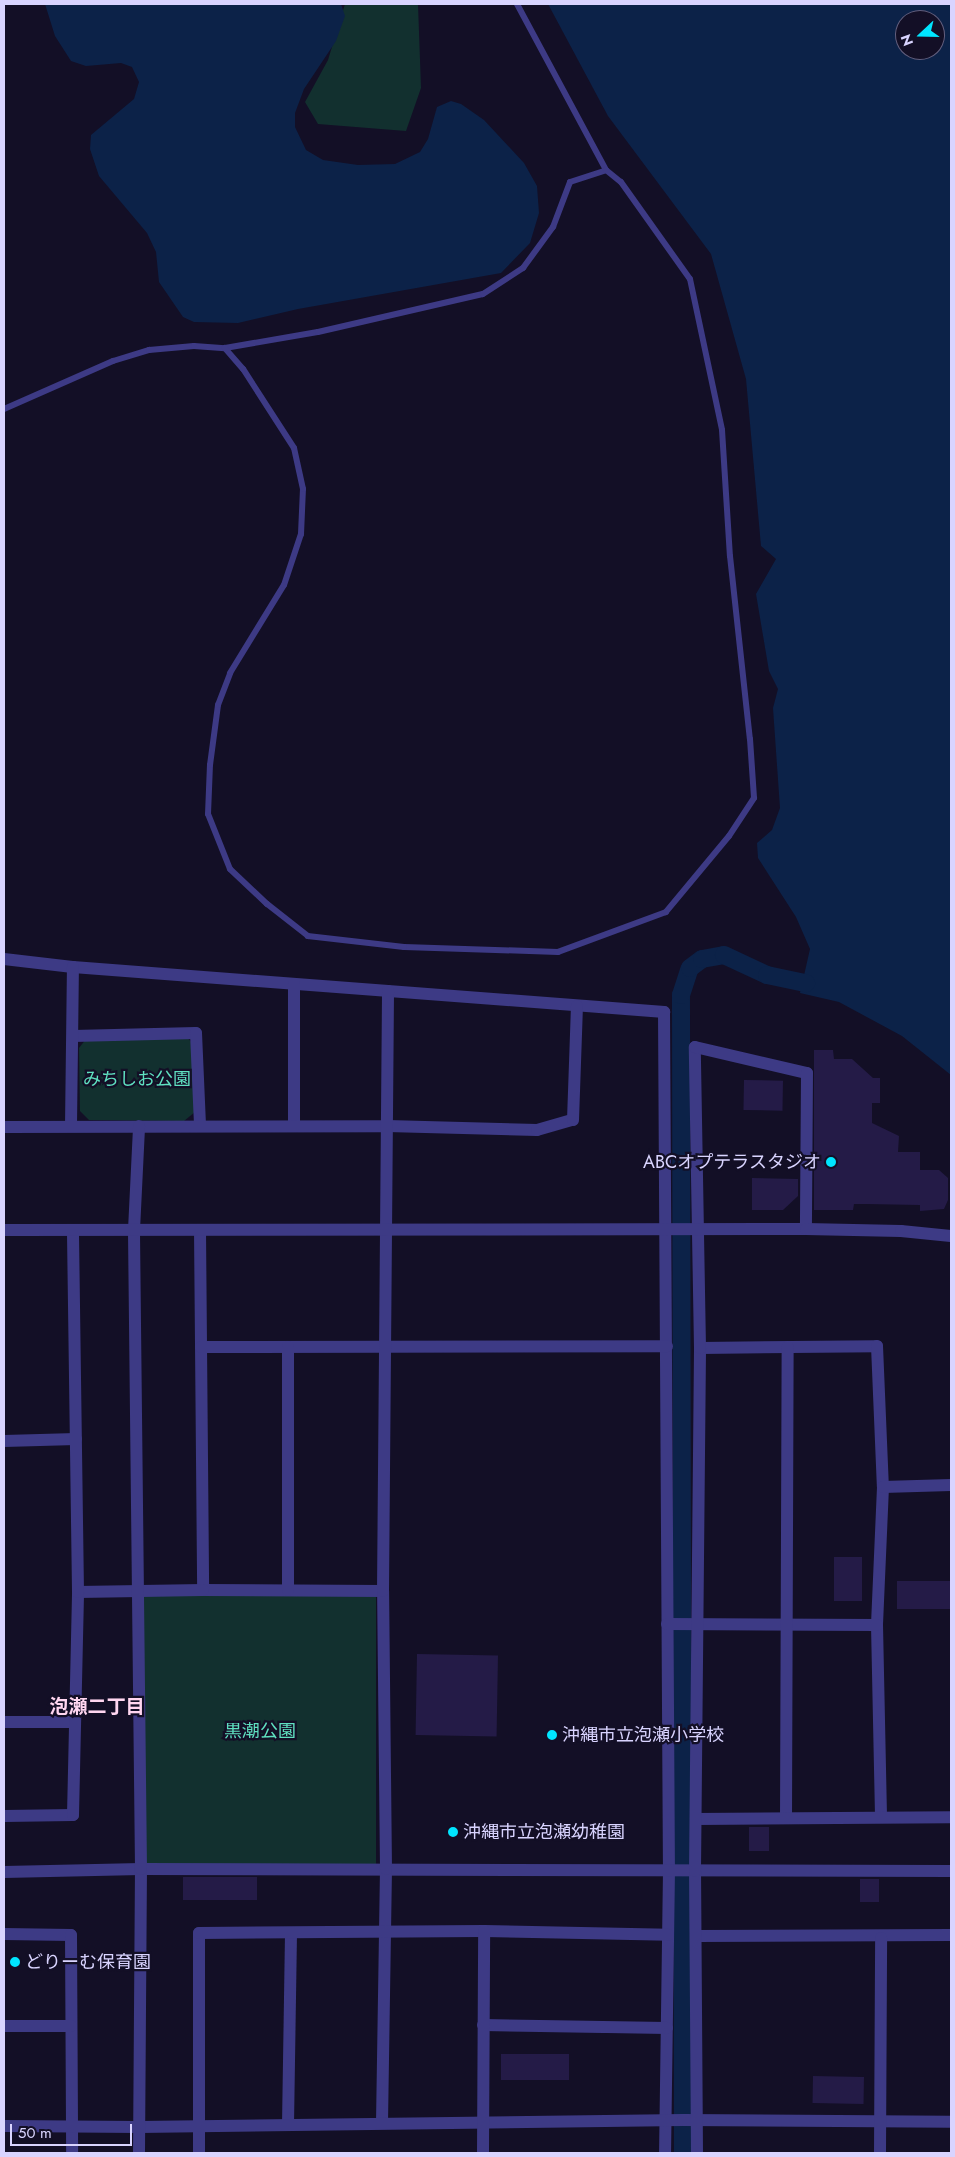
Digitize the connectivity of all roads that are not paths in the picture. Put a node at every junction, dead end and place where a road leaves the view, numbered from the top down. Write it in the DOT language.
graph roads {
  1 [pos="517,4"];
  2 [pos="606,170"];
  3 [pos="224,348"];
  4 [pos="4,409"];
  5 [pos="4,959"];
  6 [pos="73,967"];
  7 [pos="294,984"];
  8 [pos="388,991"];
  9 [pos="578,1006"];
  10 [pos="73,1036"];
  11 [pos="71,1126"];
  12 [pos="139,1126"];
  13 [pos="200,1126"];
  14 [pos="294,1126"];
  15 [pos="387,1126"];
  16 [pos="4,1127"];
  17 [pos="806,1229"];
  18 [pos="4,1230"];
  19 [pos="73,1230"];
  20 [pos="134,1230"];
  21 [pos="200,1230"];
  22 [pos="386,1230"];
  23 [pos="669,1230"];
  24 [pos="693,1230"];
  25 [pos="951,1236"];
  26 [pos="386,1346"];
  27 [pos="667,1346"];
  28 [pos="201,1347"];
  29 [pos="288,1347"];
  30 [pos="788,1347"];
  31 [pos="700,1348"];
  32 [pos="76,1439"];
  33 [pos="4,1441"];
  34 [pos="951,1485"];
  35 [pos="883,1487"];
  36 [pos="203,1590"];
  37 [pos="288,1590"];
  38 [pos="383,1590"];
  39 [pos="78,1592"];
  40 [pos="139,1592"];
  41 [pos="668,1624"];
  42 [pos="697,1625"];
  43 [pos="786,1625"];
  44 [pos="877,1625"];
  45 [pos="4,1722"];
  46 [pos="73,1722"];
  47 [pos="4,1816"];
  48 [pos="951,1817"];
  49 [pos="786,1818"];
  50 [pos="881,1818"];
  51 [pos="696,1819"];
  52 [pos="386,1868"];
  53 [pos="141,1869"];
  54 [pos="669,1870"];
  55 [pos="696,1871"];
  56 [pos="951,1871"];
  57 [pos="4,1872"];
  58 [pos="484,1931"];
  59 [pos="384,1932"];
  60 [pos="291,1933"];
  61 [pos="4,1934"];
  62 [pos="951,1935"];
  63 [pos="668,1936"];
  64 [pos="696,1936"];
  65 [pos="881,1938"];
  66 [pos="483,2025"];
  67 [pos="4,2026"];
  68 [pos="71,2026"];
  69 [pos="667,2028"];
  70 [pos="666,2120"];
  71 [pos="697,2120"];
  72 [pos="482,2121"];
  73 [pos="880,2122"];
  74 [pos="951,2122"];
  75 [pos="382,2123"];
  76 [pos="288,2125"];
  77 [pos="4,2126"];
  78 [pos="72,2126"];
  79 [pos="199,2126"];
  80 [pos="139,2128"];
  81 [pos="72,2153"];
  82 [pos="139,2153"];
  83 [pos="199,2153"];
  84 [pos="482,2153"];
  85 [pos="666,2153"];
  86 [pos="697,2153"];
  87 [pos="880,2153"];
  1 -- 2 [label="lane"];
  2 -- 3 [label="lane"];
  2 -- 3 [label="lane"];
  3 -- 4 [label="lane"];
  5 -- 6 [label="street"];
  6 -- 7 [label="street"];
  6 -- 10 [label="street"];
  7 -- 8 [label="street"];
  7 -- 14 [label="street"];
  8 -- 9 [label="street"];
  8 -- 15 [label="street"];
  9 -- 15 [label="street"];
  9 -- 23 [label="street"];
  10 -- 11 [label="street"];
  10 -- 13 [label="street"];
  11 -- 12 [label="street"];
  11 -- 16 [label="street"];
  12 -- 13 [label="street"];
  12 -- 20 [label="street"];
  13 -- 14 [label="street"];
  14 -- 15 [label="street"];
  15 -- 22 [label="street"];
  17 -- 24 [label="street"];
  17 -- 24 [label="street"];
  17 -- 25 [label="street"];
  18 -- 19 [label="street"];
  19 -- 20 [label="street"];
  19 -- 32 [label="street"];
  20 -- 21 [label="street"];
  20 -- 40 [label="street"];
  21 -- 22 [label="street"];
  21 -- 28 [label="street"];
  22 -- 23 [label="street"];
  22 -- 26 [label="street"];
  23 -- 24 [label="street"];
  23 -- 27 [label="street"];
  24 -- 31 [label="street"];
  26 -- 27 [label="street"];
  26 -- 29 [label="street"];
  26 -- 38 [label="street"];
  27 -- 41 [label="street"];
  28 -- 29 [label="street"];
  28 -- 36 [label="street"];
  29 -- 37 [label="street"];
  30 -- 31 [label="street"];
  30 -- 35 [label="street"];
  30 -- 43 [label="street"];
  31 -- 42 [label="street"];
  32 -- 33 [label="street"];
  32 -- 39 [label="street"];
  34 -- 35 [label="street"];
  35 -- 44 [label="street"];
  36 -- 37 [label="street"];
  36 -- 40 [label="street"];
  37 -- 38 [label="street"];
  38 -- 52 [label="street"];
  39 -- 40 [label="street"];
  39 -- 46 [label="street"];
  40 -- 53 [label="street"];
  41 -- 42 [label="street"];
  41 -- 54 [label="street"];
  42 -- 43 [label="street"];
  42 -- 51 [label="street"];
  43 -- 44 [label="street"];
  43 -- 49 [label="street"];
  44 -- 50 [label="street"];
  45 -- 46 [label="street"];
  46 -- 47 [label="street"];
  48 -- 50 [label="street"];
  49 -- 50 [label="street"];
  49 -- 51 [label="street"];
  51 -- 55 [label="street"];
  52 -- 53 [label="street"];
  52 -- 54 [label="street"];
  52 -- 59 [label="street"];
  53 -- 57 [label="street"];
  53 -- 80 [label="street"];
  54 -- 55 [label="street"];
  54 -- 63 [label="street"];
  55 -- 56 [label="street"];
  55 -- 64 [label="street"];
  58 -- 59 [label="street"];
  58 -- 63 [label="street"];
  58 -- 66 [label="street"];
  59 -- 60 [label="street"];
  59 -- 75 [label="street"];
  60 -- 76 [label="street"];
  60 -- 79 [label="street"];
  61 -- 68 [label="street"];
  62 -- 65 [label="street"];
  63 -- 69 [label="street"];
  64 -- 65 [label="street"];
  64 -- 71 [label="street"];
  65 -- 73 [label="street"];
  66 -- 69 [label="street"];
  66 -- 72 [label="street"];
  67 -- 68 [label="street"];
  68 -- 78 [label="street"];
  69 -- 70 [label="street"];
  70 -- 71 [label="street"];
  70 -- 72 [label="street"];
  70 -- 85 [label="street"];
  71 -- 73 [label="street"];
  71 -- 86 [label="street"];
  72 -- 75 [label="street"];
  72 -- 84 [label="street"];
  73 -- 74 [label="street"];
  73 -- 87 [label="street"];
  75 -- 76 [label="street"];
  76 -- 79 [label="street"];
  77 -- 78 [label="street"];
  78 -- 80 [label="street"];
  78 -- 81 [label="street"];
  79 -- 80 [label="street"];
  79 -- 83 [label="street"];
  80 -- 82 [label="street"];
}
